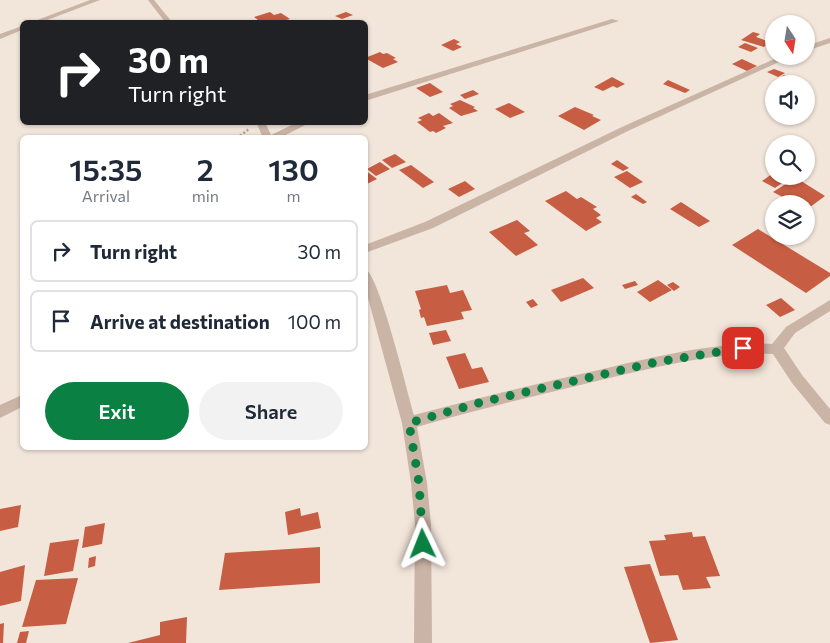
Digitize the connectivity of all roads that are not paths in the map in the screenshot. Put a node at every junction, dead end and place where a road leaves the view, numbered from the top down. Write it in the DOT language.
graph roads {
  1 [pos="97,0"];
  2 [pos="151,0"];
  3 [pos="42,20"];
  4 [pos="167,20"];
  5 [pos="615,21"];
  6 [pos="20,29"];
  7 [pos="0,36"];
  8 [pos="830,40"];
  9 [pos="815,46"];
  10 [pos="768,65"];
  11 [pos="368,97"];
  12 [pos="301,125"];
  13 [pos="276,135"];
  14 [pos="368,248"];
  15 [pos="368,281"];
  16 [pos="830,305"];
  17 [pos="776,349"];
  18 [pos="20,402"];
  19 [pos="0,412"];
  20 [pos="830,419"];
  21 [pos="409,423"];
  22 [pos="423,643"];
  1 -- 3 [label="street"];
  2 -- 4 [label="street"];
  5 -- 11 [label="street"];
  6 -- 7 [label="street"];
  8 -- 9 [label="street"];
  10 -- 14 [label="street"];
  12 -- 13 [label="street"];
  15 -- 21 [label="street"];
  16 -- 17 [label="street"];
  17 -- 20 [label="street"];
  17 -- 21 [label="street"];
  18 -- 19 [label="street"];
  21 -- 22 [label="street"];
}
